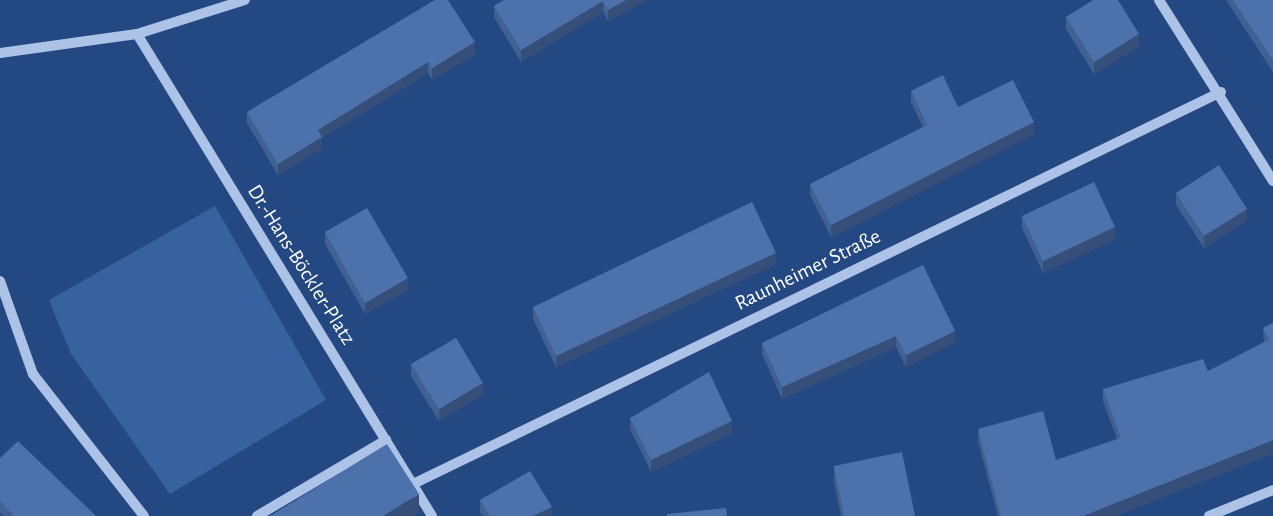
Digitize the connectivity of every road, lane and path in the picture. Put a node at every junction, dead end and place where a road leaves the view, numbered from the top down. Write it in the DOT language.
graph roads {
  1 [pos="245,0"];
  2 [pos="1159,0"];
  3 [pos="137,34"];
  4 [pos="0,53"];
  5 [pos="1221,92"];
  6 [pos="1273,181"];
  7 [pos="0,281"];
  8 [pos="386,440"];
  9 [pos="413,484"];
  10 [pos="1273,490"];
  11 [pos="144,516"];
  12 [pos="257,516"];
  13 [pos="432,516"];
  14 [pos="1209,516"];
  1 -- 3 [label="street"];
  2 -- 5 [label="street"];
  3 -- 4 [label="street"];
  3 -- 8 [label="street, Dr.-Hans-Böckler-Platz"];
  5 -- 6 [label="street"];
  5 -- 9 [label="street, Raunheimer Straße"];
  7 -- 11 [label="street"];
  8 -- 9 [label="street, Dr.-Hans-Böckler-Platz"];
  8 -- 12 [label="street"];
  9 -- 13 [label="street, Dr.-Hans-Böckler-Platz"];
  10 -- 14 [label="street"];
}
